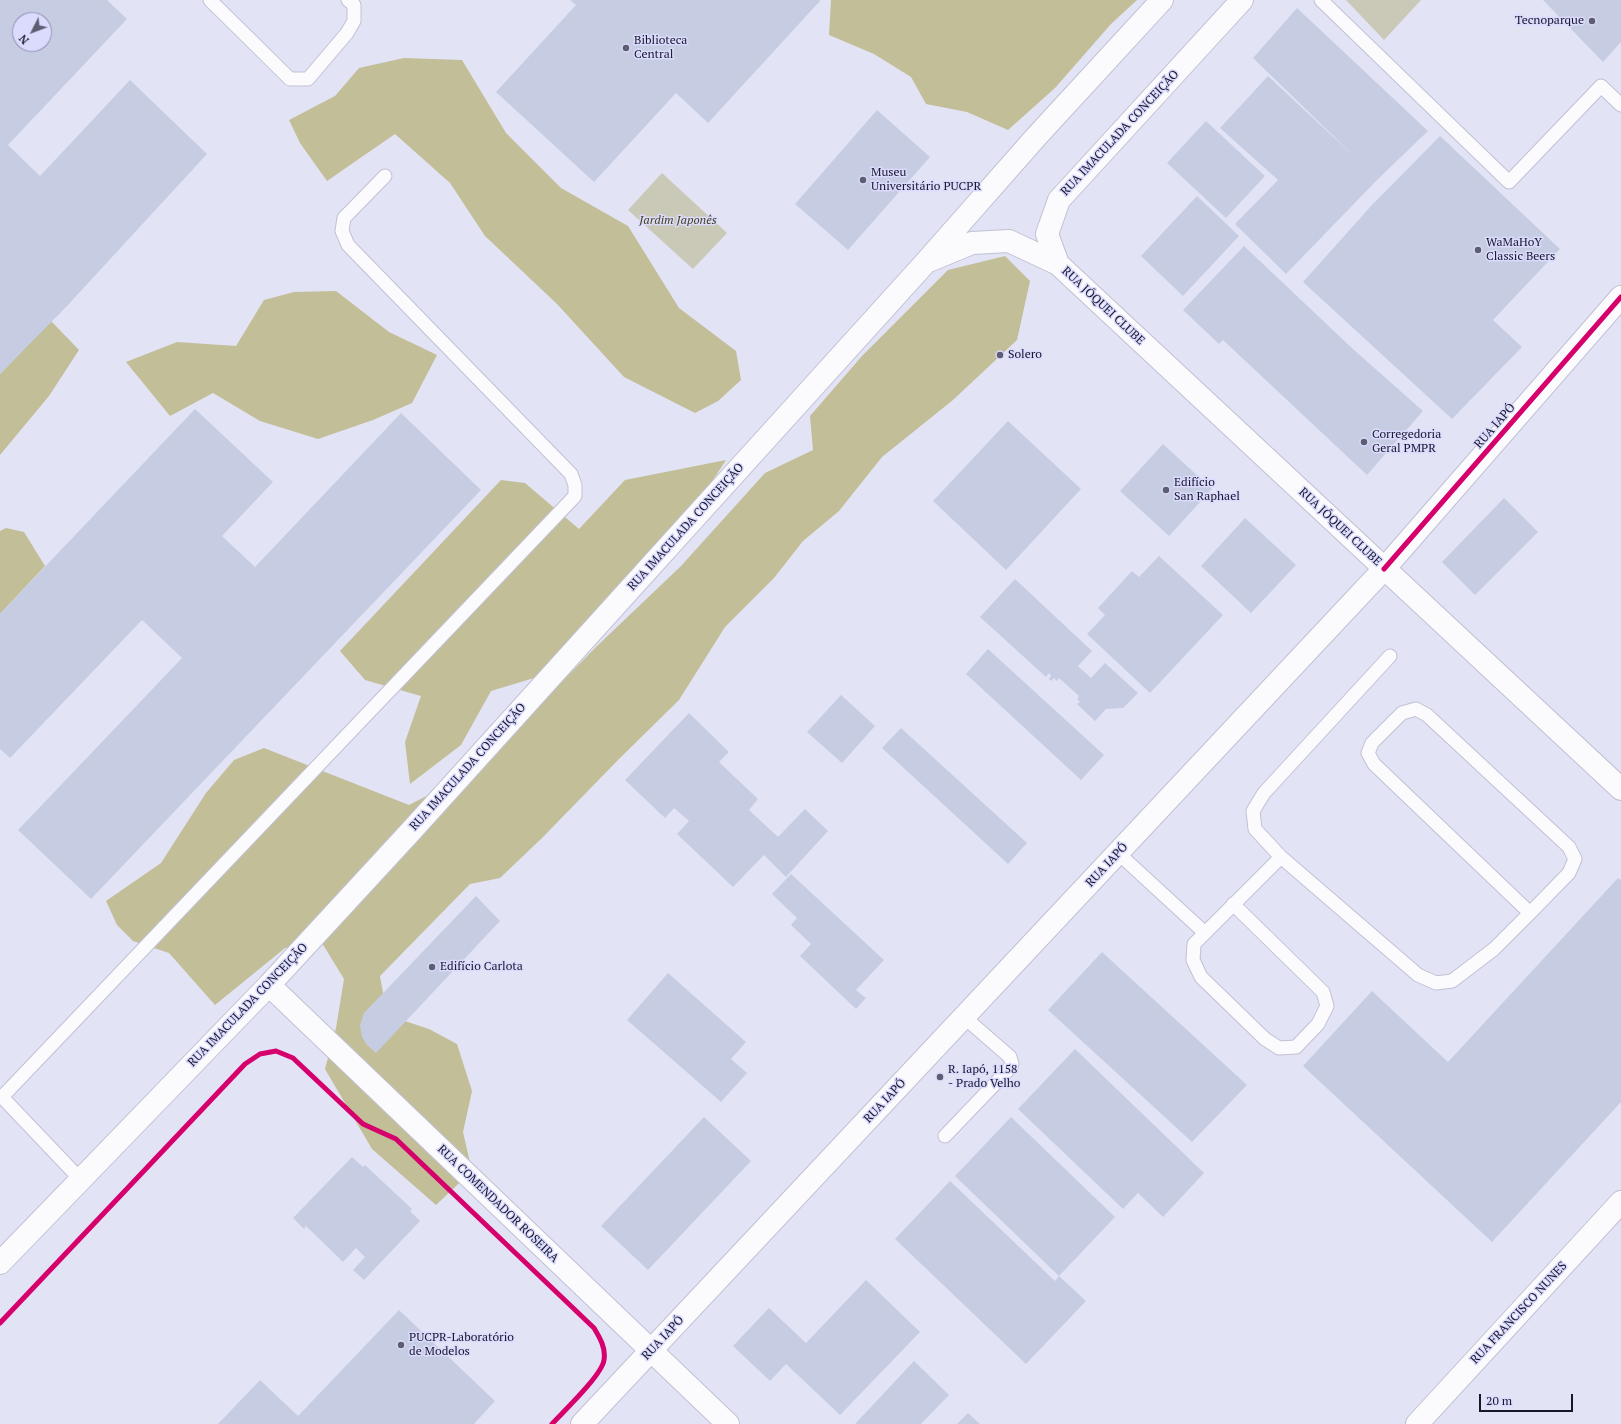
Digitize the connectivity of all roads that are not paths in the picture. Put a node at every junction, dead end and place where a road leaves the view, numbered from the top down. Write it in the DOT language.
graph roads {
  1 [pos="210,0"];
  2 [pos="348,0"];
  3 [pos="1162,0"];
  4 [pos="1242,0"];
  5 [pos="1321,0"];
  6 [pos="1620,102"];
  7 [pos="385,176"];
  8 [pos="926,262"];
  9 [pos="1058,264"];
  10 [pos="1621,297"];
  11 [pos="1384,569"];
  12 [pos="1390,656"];
  13 [pos="1621,789"];
  14 [pos="1118,853"];
  15 [pos="1281,857"];
  16 [pos="1233,904"];
  17 [pos="1530,913"];
  18 [pos="1205,933"];
  19 [pos="269,985"];
  20 [pos="964,1017"];
  21 [pos="1,1097"];
  22 [pos="945,1136"];
  23 [pos="81,1180"];
  24 [pos="1621,1202"];
  25 [pos="0,1263"];
  26 [pos="651,1350"];
  27 [pos="582,1424"];
  28 [pos="728,1424"];
  29 [pos="1417,1424"];
  1 -- 2 [label="lane"];
  3 -- 8 [label="main road, RUA IMACULADA CONCEIÇÃO"];
  4 -- 9 [label="main road, RUA IMACULADA CONCEIÇÃO"];
  5 -- 6 [label="lane"];
  7 -- 21 [label="lane"];
  8 -- 9 [label="main road, RUA IMACULADA CONCEIÇÃO"];
  8 -- 19 [label="main road, RUA IMACULADA CONCEIÇÃO"];
  9 -- 11 [label="main road, RUA JÓQUEI CLUBE"];
  10 -- 11 [label="main road, RUA IAPÓ"];
  11 -- 13 [label="main road, RUA JÓQUEI CLUBE"];
  11 -- 14 [label="main road, RUA IAPÓ"];
  12 -- 15 [label="lane"];
  14 -- 18 [label="lane"];
  14 -- 20 [label="main road, RUA IAPÓ"];
  15 -- 16 [label="lane"];
  15 -- 17 [label="lane"];
  16 -- 18 [label="lane"];
  16 -- 18 [label="lane"];
  17 -- 17 [label="lane"];
  19 -- 23 [label="main road, RUA IMACULADA CONCEIÇÃO"];
  19 -- 26 [label="main road, RUA COMENDADOR ROSEIRA"];
  20 -- 22 [label="lane"];
  20 -- 26 [label="main road, RUA IAPÓ"];
  21 -- 23 [label="lane"];
  23 -- 25 [label="main road, RUA IMACULADA CONCEIÇÃO"];
  24 -- 29 [label="main road, RUA FRANCISCO NUNES"];
  26 -- 27 [label="main road, RUA IAPÓ"];
  26 -- 28 [label="main road, RUA COMENDADOR ROSEIRA"];
}
